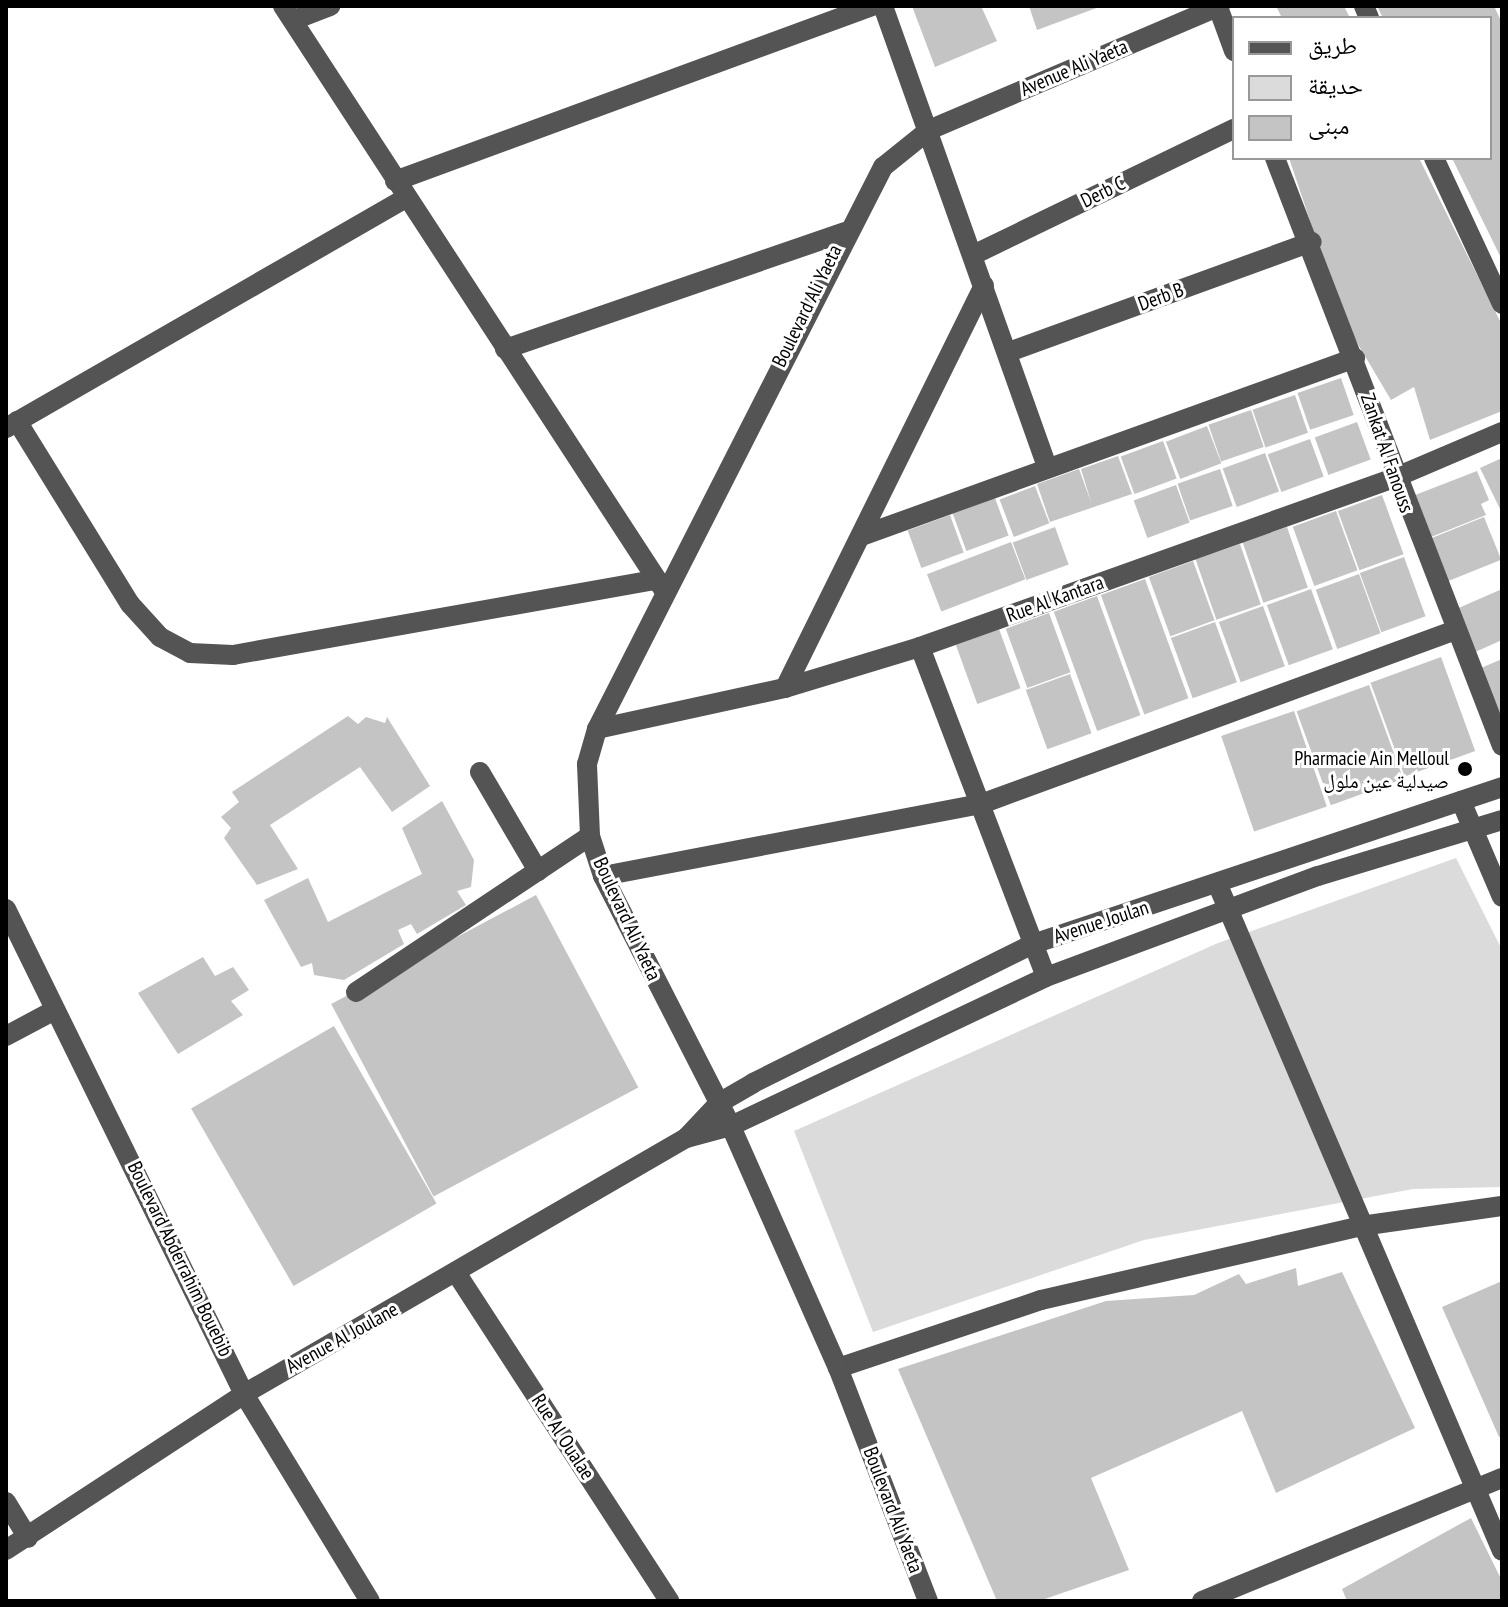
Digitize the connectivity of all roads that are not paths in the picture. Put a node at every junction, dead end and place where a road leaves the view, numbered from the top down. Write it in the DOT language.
graph roads {
  1 [pos="330,6"];
  2 [pos="872,6"];
  3 [pos="883,6"];
  4 [pos="1219,6"];
  5 [pos="289,13"];
  6 [pos="1232,45"];
  7 [pos="929,130"];
  8 [pos="1232,130"];
  9 [pos="1276,160"];
  10 [pos="1435,160"];
  11 [pos="400,189"];
  12 [pos="844,232"];
  13 [pos="1312,242"];
  14 [pos="973,255"];
  15 [pos="984,285"];
  16 [pos="1502,304"];
  17 [pos="505,349"];
  18 [pos="1009,352"];
  19 [pos="1355,358"];
  20 [pos="12,424"];
  21 [pos="1502,432"];
  22 [pos="1046,465"];
  23 [pos="1394,478"];
  24 [pos="864,535"];
  25 [pos="660,586"];
  26 [pos="1453,631"];
  27 [pos="920,647"];
  28 [pos="785,688"];
  29 [pos="597,729"];
  30 [pos="1502,746"];
  31 [pos="480,772"];
  32 [pos="1502,787"];
  33 [pos="1461,801"];
  34 [pos="981,804"];
  35 [pos="1502,820"];
  36 [pos="1476,829"];
  37 [pos="590,836"];
  38 [pos="538,871"];
  39 [pos="603,876"];
  40 [pos="1217,883"];
  41 [pos="1502,897"];
  42 [pos="6,909"];
  43 [pos="1226,912"];
  44 [pos="1033,944"];
  45 [pos="1046,977"];
  46 [pos="356,992"];
  47 [pos="55,1010"];
  48 [pos="6,1036"];
  49 [pos="719,1103"];
  50 [pos="731,1126"];
  51 [pos="686,1138"];
  52 [pos="1502,1206"];
  53 [pos="1361,1226"];
  54 [pos="457,1274"];
  55 [pos="838,1368"];
  56 [pos="244,1394"];
  57 [pos="1502,1478"];
  58 [pos="1471,1490"];
  59 [pos="6,1502"];
  60 [pos="28,1538"];
  61 [pos="6,1550"];
  62 [pos="1502,1551"];
  63 [pos="370,1601"];
  64 [pos="669,1601"];
  65 [pos="928,1601"];
  66 [pos="1202,1601"];
  1 -- 5 [label="street"];
  2 -- 11 [label="street"];
  3 -- 7 [label="street"];
  4 -- 6 [label="street"];
  4 -- 7 [label="street, Avenue Ali Yaeta"];
  5 -- 11 [label="street"];
  7 -- 12 [label="street, Boulevard Ali Yaeta"];
  7 -- 14 [label="street"];
  8 -- 14 [label="street, Derb C"];
  9 -- 13 [label="street, Zankat Al Fanouss"];
  10 -- 16 [label="street"];
  11 -- 17 [label="street"];
  11 -- 20 [label="street"];
  12 -- 17 [label="street"];
  12 -- 25 [label="street, Boulevard Ali Yaeta"];
  13 -- 18 [label="street, Derb B"];
  13 -- 19 [label="street, Zankat Al Fanouss"];
  14 -- 15 [label="street"];
  15 -- 18 [label="street"];
  15 -- 24 [label="street"];
  17 -- 25 [label="street"];
  18 -- 22 [label="street"];
  19 -- 22 [label="street"];
  19 -- 23 [label="street, Zankat Al Fanouss"];
  20 -- 25 [label="street"];
  21 -- 23 [label="street, Rue Al Kantara"];
  22 -- 24 [label="street"];
  23 -- 26 [label="street, Zankat Al Fanouss"];
  23 -- 27 [label="street, Rue Al Kantara"];
  24 -- 28 [label="street"];
  25 -- 29 [label="street, Boulevard Ali Yaeta"];
  26 -- 30 [label="street, Zankat Al Fanouss"];
  26 -- 34 [label="street"];
  27 -- 28 [label="street, Rue Al Kantara"];
  27 -- 34 [label="street"];
  28 -- 29 [label="street, Rue Al Kantara"];
  29 -- 37 [label="street, Boulevard Ali Yaeta"];
  31 -- 38 [label="street"];
  32 -- 33 [label="street, Avenue Joulan"];
  33 -- 36 [label="street"];
  33 -- 40 [label="street, Avenue Joulan"];
  34 -- 39 [label="street"];
  34 -- 44 [label="street"];
  35 -- 36 [label="street, Avenue Joulan"];
  36 -- 41 [label="street"];
  36 -- 43 [label="street, Avenue Joulan"];
  37 -- 38 [label="street"];
  37 -- 39 [label="street, Boulevard Ali Yaeta"];
  38 -- 46 [label="street"];
  39 -- 49 [label="street, Boulevard Ali Yaeta"];
  40 -- 43 [label="street"];
  40 -- 44 [label="street, Avenue Joulan"];
  42 -- 47 [label="street, Boulevard Abderrahim Bouebib"];
  43 -- 45 [label="street, Avenue Joulan"];
  43 -- 53 [label="street"];
  44 -- 45 [label="street"];
  44 -- 49 [label="street, Avenue Joulan"];
  45 -- 50 [label="street, Avenue Joulan"];
  47 -- 48 [label="street"];
  47 -- 56 [label="street, Boulevard Abderrahim Bouebib"];
  49 -- 50 [label="street, Boulevard Ali Yaeta"];
  49 -- 51 [label="street, Avenue Al Joulane"];
  50 -- 51 [label="street, Avenue Al Joulane"];
  50 -- 55 [label="street, Boulevard Ali Yaeta"];
  51 -- 54 [label="street, Avenue Al Joulane"];
  52 -- 53 [label="street"];
  53 -- 55 [label="street"];
  53 -- 58 [label="street"];
  54 -- 56 [label="street, Avenue Al Joulane"];
  54 -- 64 [label="street, Rue Al Oualae"];
  55 -- 65 [label="street, Boulevard Ali Yaeta"];
  56 -- 60 [label="street, Avenue Al Joulane"];
  56 -- 63 [label="street, Boulevard Abderrahim Bouebib"];
  57 -- 58 [label="street"];
  58 -- 62 [label="street"];
  58 -- 66 [label="street"];
  59 -- 60 [label="street"];
  60 -- 61 [label="street, Avenue Al Joulane"];
}
